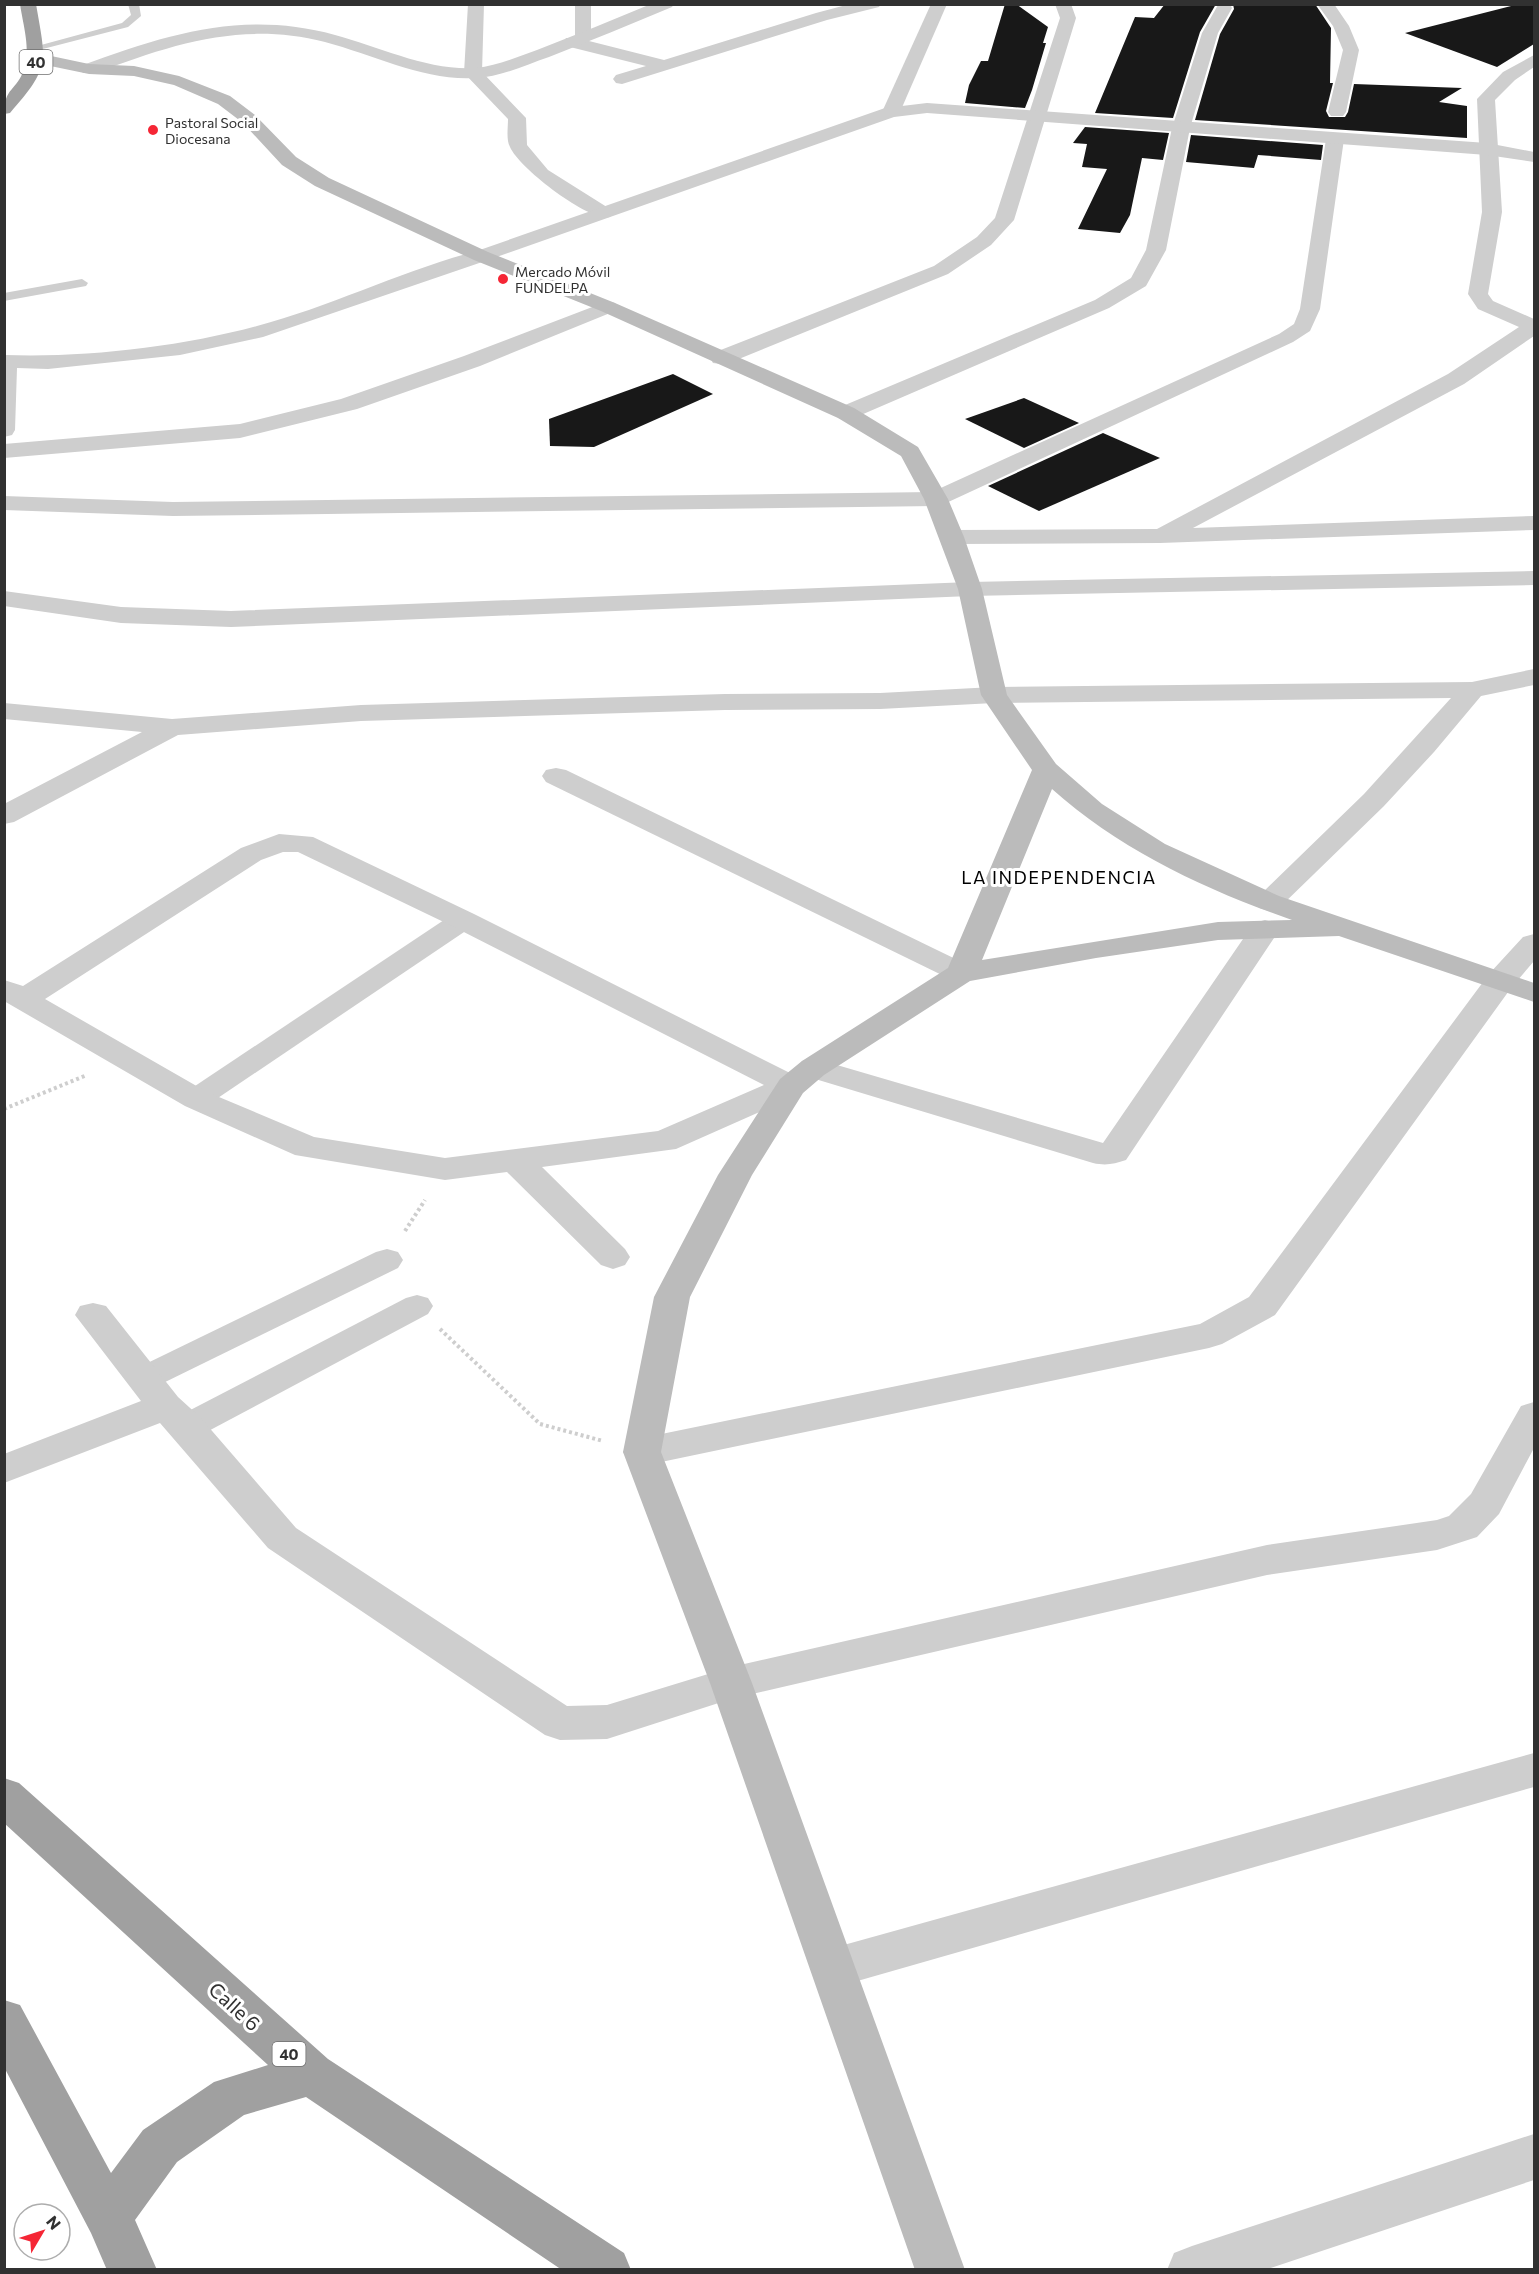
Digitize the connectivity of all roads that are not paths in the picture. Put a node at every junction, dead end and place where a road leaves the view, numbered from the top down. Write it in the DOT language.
graph roads {
  1 [pos="132,4"];
  2 [pos="583,4"];
  3 [pos="666,4"];
  4 [pos="873,4"];
  5 [pos="939,4"];
  6 [pos="1063,4"];
  7 [pos="1325,4"];
  8 [pos="8,6"];
  9 [pos="28,6"];
  10 [pos="472,8"];
  11 [pos="1224,8"];
  12 [pos="578,40"];
  13 [pos="36,53"];
  14 [pos="1534,60"];
  15 [pos="663,65"];
  16 [pos="89,69"];
  17 [pos="473,73"];
  18 [pos="622,80"];
  19 [pos="27,85"];
  20 [pos="4,110"];
  21 [pos="891,112"];
  22 [pos="1337,112"];
  23 [pos="1038,116"];
  24 [pos="1181,128"];
  25 [pos="1335,139"];
  26 [pos="1487,148"];
  27 [pos="1534,157"];
  28 [pos="603,213"];
  29 [pos="481,256"];
  30 [pos="82,283"];
  31 [pos="4,297"];
  32 [pos="608,307"];
  33 [pos="1534,326"];
  34 [pos="721,358"];
  35 [pos="5,361"];
  36 [pos="846,413"];
  37 [pos="4,430"];
  38 [pos="4,452"];
  39 [pos="936,499"];
  40 [pos="4,503"];
  41 [pos="1534,504"];
  42 [pos="1534,523"];
  43 [pos="1503,524"];
  44 [pos="1160,536"];
  45 [pos="952,537"];
  46 [pos="1534,578"];
  47 [pos="970,589"];
  48 [pos="4,598"];
  49 [pos="1534,677"];
  50 [pos="1472,690"];
  51 [pos="994,695"];
  52 [pos="4,711"];
  53 [pos="172,727"];
  54 [pos="1046,770"];
  55 [pos="556,777"];
  56 [pos="4,816"];
  57 [pos="1267,916"];
  58 [pos="463,920"];
  59 [pos="1534,943"];
  60 [pos="961,973"];
  61 [pos="1500,981"];
  62 [pos="14,993"];
  63 [pos="1534,993"];
  64 [pos="802,1077"];
  65 [pos="196,1098"];
  66 [pos="515,1160"];
  67 [pos="613,1257"];
  68 [pos="387,1260"];
  69 [pos="417,1306"];
  70 [pos="93,1315"];
  71 [pos="165,1404"];
  72 [pos="1534,1414"];
  73 [pos="642,1452"];
  74 [pos="4,1469"];
  75 [pos="731,1683"];
  76 [pos="1534,1770"];
  77 [pos="4,1796"];
  78 [pos="833,1968"];
  79 [pos="4,2020"];
  80 [pos="311,2074"];
  81 [pos="1534,2157"];
  82 [pos="108,2216"];
  83 [pos="132,2270"];
  84 [pos="606,2270"];
  85 [pos="940,2270"];
  86 [pos="1192,2270"];
  1 -- 13 [label="lane"];
  2 -- 12 [label="street"];
  3 -- 12 [label="street"];
  4 -- 15 [label="street"];
  5 -- 21 [label="street"];
  6 -- 23 [label="street"];
  7 -- 22 [label="street"];
  8 -- 9 [label="highway"];
  9 -- 13 [label="highway, 40"];
  10 -- 17 [label="street"];
  11 -- 24 [label="street"];
  12 -- 15 [label="street"];
  12 -- 17 [label="street"];
  13 -- 16 [label="main road"];
  13 -- 19 [label="highway, 40"];
  14 -- 26 [label="street"];
  15 -- 18 [label="street"];
  16 -- 17 [label="street"];
  16 -- 19 [label="main road"];
  16 -- 29 [label="main road"];
  17 -- 28 [label="street"];
  19 -- 20 [label="highway, 40"];
  21 -- 23 [label="street"];
  21 -- 28 [label="street"];
  23 -- 24 [label="street"];
  23 -- 34 [label="street"];
  24 -- 25 [label="street"];
  24 -- 36 [label="street"];
  25 -- 26 [label="street"];
  25 -- 39 [label="street"];
  26 -- 27 [label="street"];
  26 -- 33 [label="street"];
  28 -- 29 [label="street"];
  29 -- 32 [label="main road"];
  29 -- 35 [label="street"];
  30 -- 31 [label="lane"];
  32 -- 34 [label="main road"];
  32 -- 38 [label="street"];
  33 -- 44 [label="street"];
  34 -- 36 [label="main road"];
  35 -- 37 [label="street"];
  36 -- 39 [label="main road"];
  39 -- 40 [label="street"];
  39 -- 45 [label="main road"];
  41 -- 43 [label="street"];
  42 -- 43 [label="street"];
  43 -- 44 [label="street"];
  44 -- 45 [label="street"];
  45 -- 47 [label="main road"];
  46 -- 47 [label="street"];
  47 -- 48 [label="street"];
  47 -- 51 [label="main road"];
  49 -- 50 [label="street"];
  50 -- 51 [label="street"];
  50 -- 57 [label="street"];
  51 -- 53 [label="street"];
  51 -- 54 [label="main road"];
  52 -- 53 [label="street"];
  53 -- 56 [label="street"];
  54 -- 57 [label="main road"];
  54 -- 60 [label="main road"];
  55 -- 60 [label="street"];
  57 -- 60 [label="main road"];
  57 -- 61 [label="main road"];
  57 -- 64 [label="street"];
  58 -- 62 [label="street"];
  58 -- 64 [label="street"];
  58 -- 65 [label="street"];
  59 -- 61 [label="street"];
  60 -- 64 [label="main road"];
  61 -- 63 [label="main road"];
  61 -- 73 [label="street"];
  62 -- 65 [label="street"];
  64 -- 66 [label="street"];
  64 -- 73 [label="main road"];
  65 -- 66 [label="street"];
  66 -- 67 [label="street"];
  68 -- 71 [label="street"];
  69 -- 71 [label="street"];
  70 -- 71 [label="street"];
  71 -- 74 [label="street"];
  71 -- 75 [label="street"];
  72 -- 75 [label="street"];
  73 -- 75 [label="main road"];
  75 -- 78 [label="main road"];
  76 -- 78 [label="street"];
  77 -- 80 [label="highway, Calle 6 / 40"];
  78 -- 85 [label="main road"];
  79 -- 82 [label="highway"];
  80 -- 82 [label="highway"];
  80 -- 84 [label="highway, Calle 6 / 40"];
  81 -- 86 [label="street"];
  82 -- 83 [label="highway"];
}
